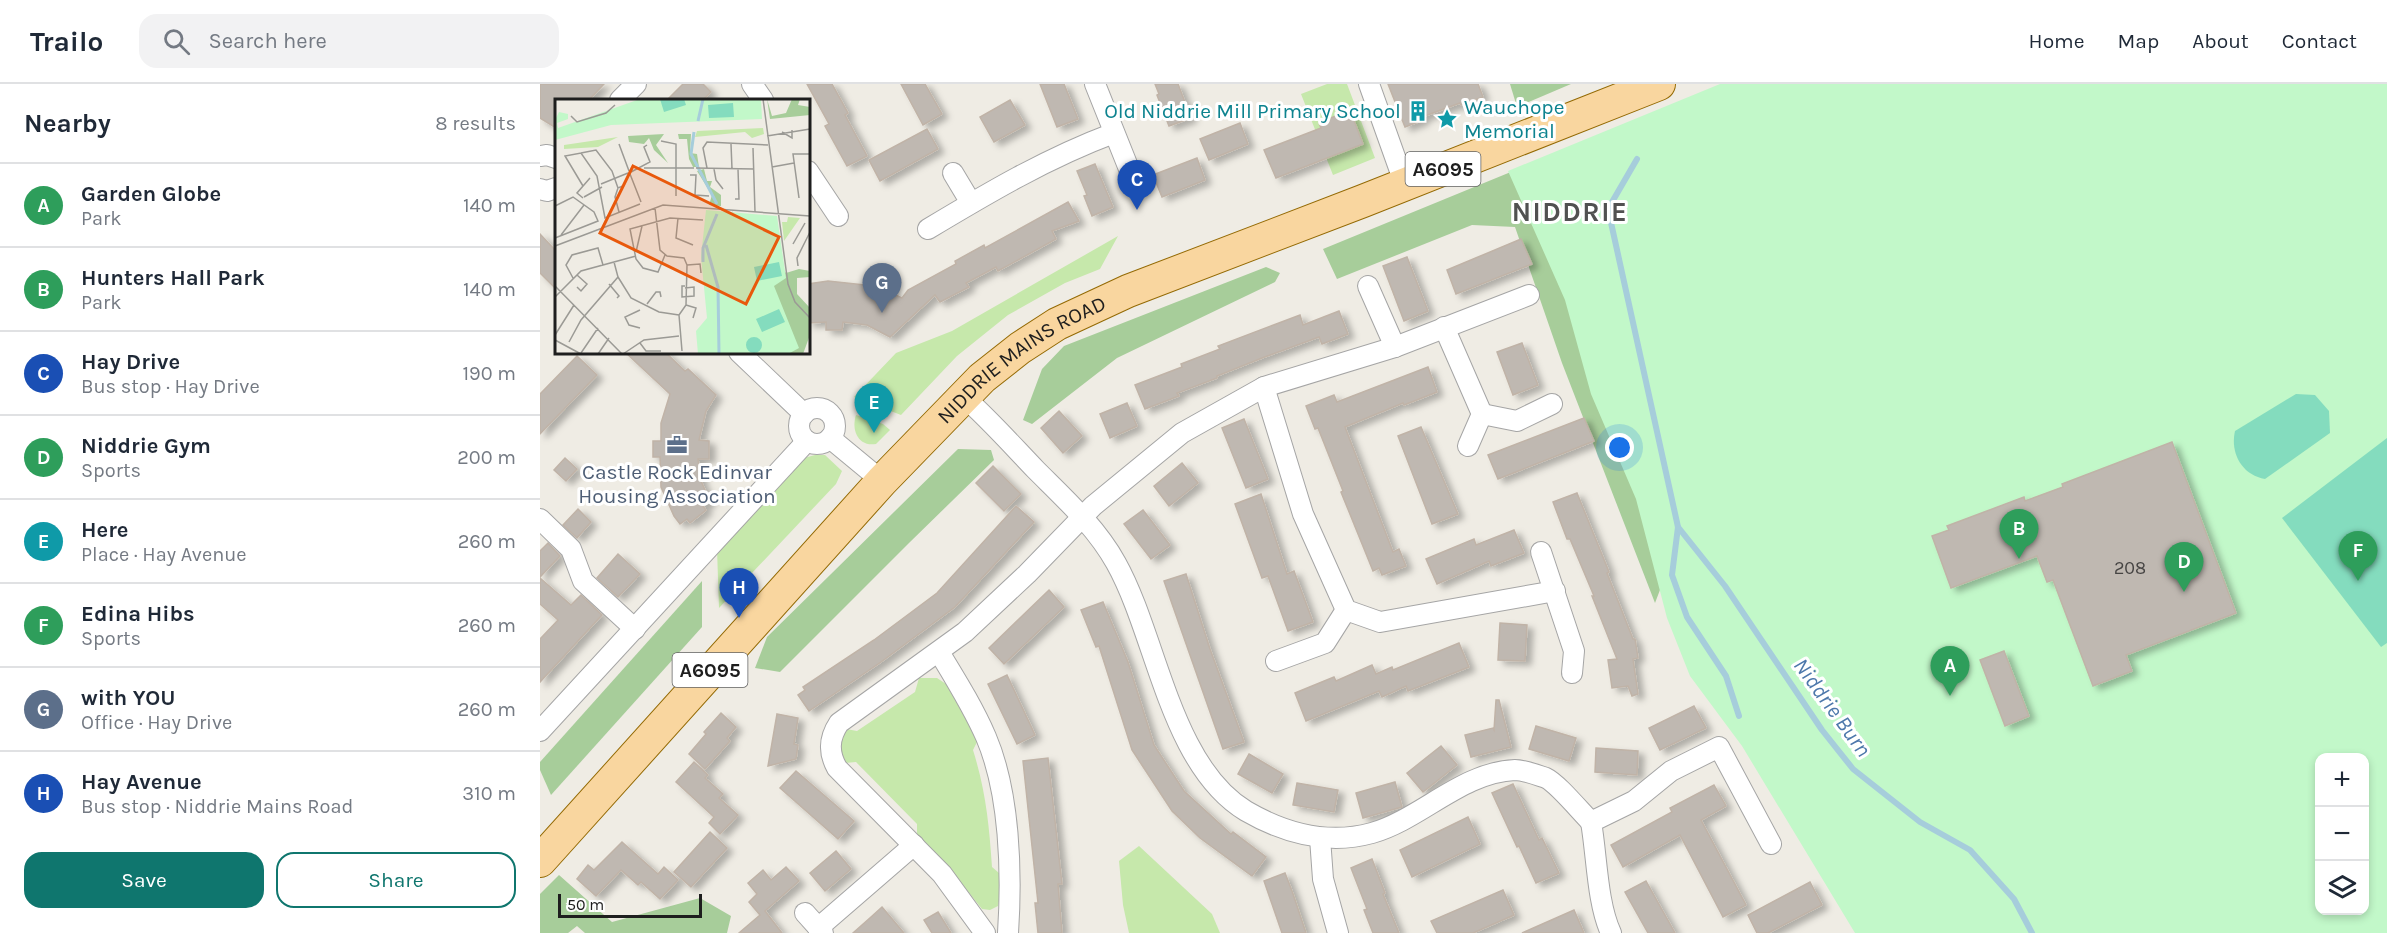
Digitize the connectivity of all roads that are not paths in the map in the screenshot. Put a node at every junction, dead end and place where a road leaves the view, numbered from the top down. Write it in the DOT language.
graph roads {
  1 [pos="636,84"];
  2 [pos="752,84"];
  3 [pos="1095,84"];
  4 [pos="1369,84"];
  5 [pos="1659,84"];
  6 [pos="621,99"];
  7 [pos="762,99"];
  8 [pos="1114,133"];
  9 [pos="540,156"];
  10 [pos="555,158"];
  11 [pos="953,173"];
  12 [pos="810,174"];
  13 [pos="1131,174"];
  14 [pos="1405,185"];
  15 [pos="555,188"];
  16 [pos="540,189"];
  17 [pos="971,203"];
  18 [pos="838,216"];
  19 [pos="927,229"];
  20 [pos="1368,286"];
  21 [pos="1529,295"];
  22 [pos="1444,327"];
  23 [pos="1395,347"];
  24 [pos="741,354"];
  25 [pos="1264,387"];
  26 [pos="963,396"];
  27 [pos="1552,404"];
  28 [pos="804,414"];
  29 [pos="1482,414"];
  30 [pos="830,438"];
  31 [pos="807,441"];
  32 [pos="1468,446"];
  33 [pos="882,481"];
  34 [pos="1082,516"];
  35 [pos="540,519"];
  36 [pos="1541,552"];
  37 [pos="1555,591"];
  38 [pos="1346,610"];
  39 [pos="636,629"];
  40 [pos="939,652"];
  41 [pos="1276,661"];
  42 [pos="1572,673"];
  43 [pos="540,731"];
  44 [pos="1591,822"];
  45 [pos="1320,838"];
  46 [pos="1771,844"];
  47 [pos="914,845"];
  48 [pos="540,861"];
  49 [pos="816,924"];
  50 [pos="985,933"];
  51 [pos="1008,933"];
  52 [pos="1338,933"];
  53 [pos="1611,933"];
  1 -- 6 [label="street"];
  2 -- 7 [label="street"];
  3 -- 8 [label="street"];
  4 -- 14 [label="street"];
  5 -- 14 [label="main road, NIDDRIE MAINS ROAD / A6095"];
  8 -- 13 [label="street"];
  8 -- 17 [label="street"];
  9 -- 10 [label="street"];
  11 -- 17 [label="street"];
  12 -- 18 [label="street"];
  14 -- 26 [label="main road, NIDDRIE MAINS ROAD / A6095"];
  15 -- 16 [label="street"];
  17 -- 19 [label="street"];
  20 -- 23 [label="street"];
  21 -- 22 [label="street"];
  22 -- 23 [label="street"];
  22 -- 29 [label="street"];
  23 -- 25 [label="street"];
  24 -- 28 [label="street"];
  25 -- 34 [label="street"];
  25 -- 38 [label="street"];
  26 -- 33 [label="main road, NIDDRIE MAINS ROAD / A6095"];
  26 -- 34 [label="street"];
  27 -- 29 [label="street"];
  28 -- 30 [label="street"];
  28 -- 31 [label="street"];
  29 -- 32 [label="street"];
  30 -- 31 [label="street"];
  30 -- 33 [label="street"];
  31 -- 39 [label="street"];
  33 -- 48 [label="main road, NIDDRIE MAINS ROAD / A6095"];
  34 -- 40 [label="street"];
  34 -- 45 [label="street"];
  35 -- 39 [label="street"];
  36 -- 37 [label="street"];
  37 -- 38 [label="street"];
  37 -- 42 [label="street"];
  38 -- 41 [label="street"];
  39 -- 43 [label="street"];
  40 -- 47 [label="street"];
  40 -- 51 [label="street"];
  44 -- 45 [label="street"];
  44 -- 46 [label="street"];
  44 -- 53 [label="street"];
  45 -- 52 [label="street"];
  47 -- 49 [label="street"];
  47 -- 50 [label="street"];
}
